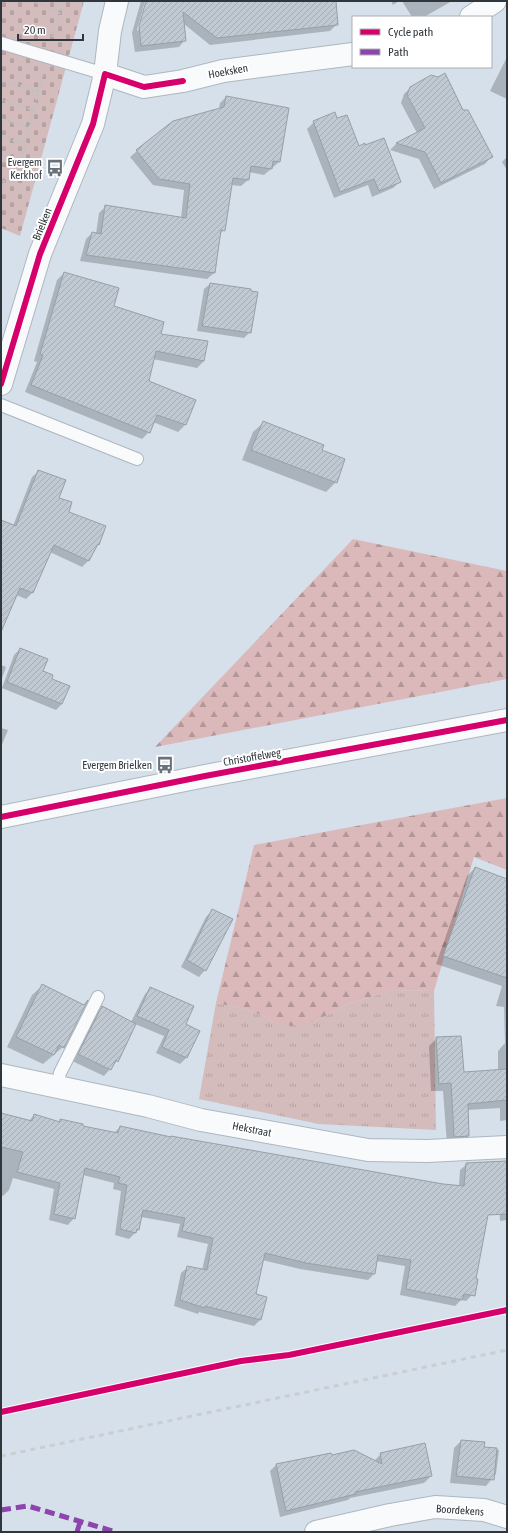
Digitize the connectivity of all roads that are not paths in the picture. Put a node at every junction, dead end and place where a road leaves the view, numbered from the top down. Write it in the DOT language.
graph roads {
  1 [pos="117,1"];
  2 [pos="495,1"];
  3 [pos="472,16"];
  4 [pos="1,43"];
  5 [pos="352,54"];
  6 [pos="105,74"];
  7 [pos="1,384"];
  8 [pos="1,405"];
  9 [pos="137,460"];
  10 [pos="507,720"];
  11 [pos="1,817"];
  12 [pos="98,997"];
  13 [pos="1,1075"];
  14 [pos="57,1086"];
  15 [pos="507,1147"];
  16 [pos="507,1517"];
  17 [pos="386,1523"];
  18 [pos="316,1532"];
  1 -- 6 [label="street, Brielken"];
  2 -- 3 [label="street"];
  4 -- 6 [label="lane"];
  5 -- 6 [label="street, Hoeksken"];
  6 -- 7 [label="street, Brielken"];
  8 -- 9 [label="lane"];
  10 -- 11 [label="street, Christoffelweg"];
  12 -- 14 [label="lane"];
  13 -- 14 [label="street, Hekstraat"];
  14 -- 15 [label="street, Hekstraat"];
  16 -- 17 [label="street, Boordekens"];
  17 -- 18 [label="street, Boordekens"];
}
